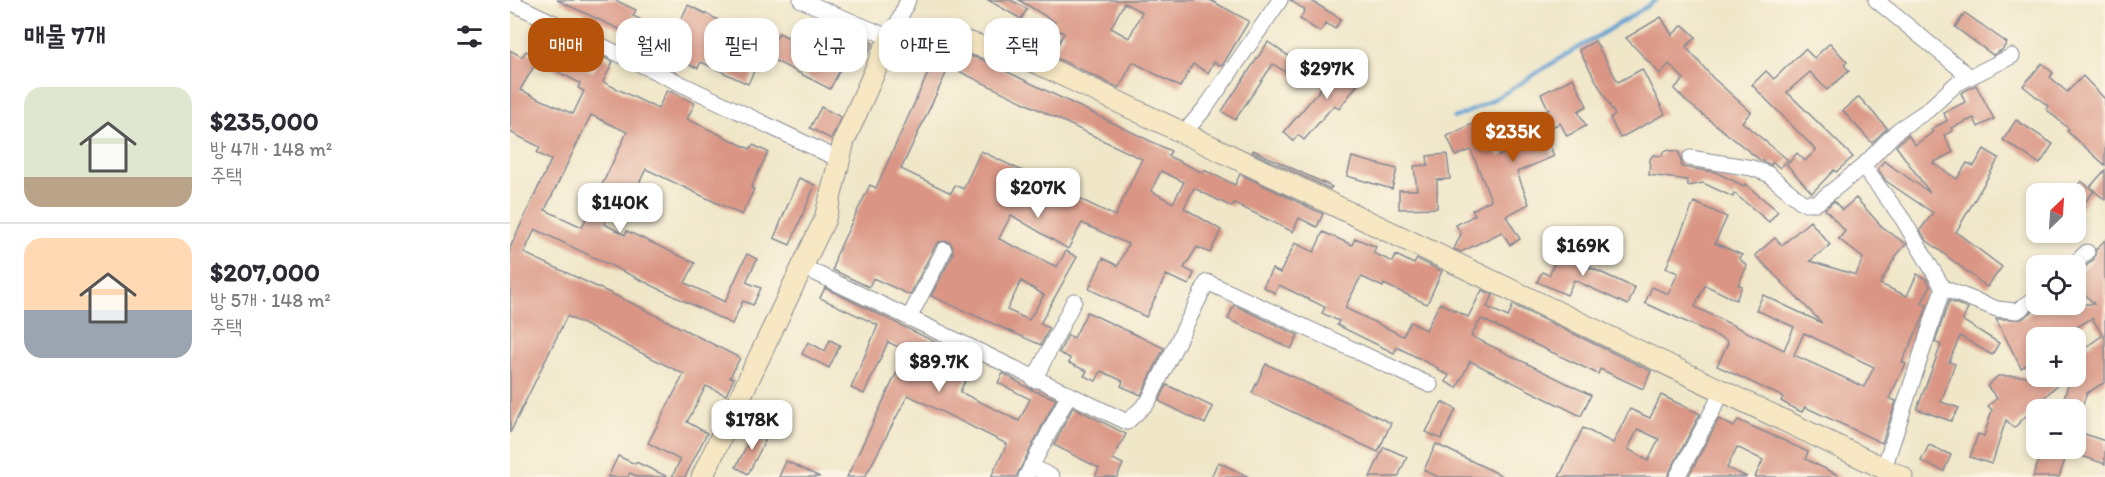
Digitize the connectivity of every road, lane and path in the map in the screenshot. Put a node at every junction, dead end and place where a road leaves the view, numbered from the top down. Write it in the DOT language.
graph roads {
  1 [pos="801,0"];
  2 [pos="908,0"];
  3 [pos="1281,0"];
  4 [pos="1876,0"];
  5 [pos="510,2"];
  6 [pos="900,18"];
  7 [pos="879,33"];
  8 [pos="972,44"];
  9 [pos="2012,56"];
  10 [pos="879,64"];
  11 [pos="1969,76"];
  12 [pos="1184,133"];
  13 [pos="1690,158"];
  14 [pos="838,159"];
  15 [pos="1863,166"];
  16 [pos="944,250"];
  17 [pos="2087,252"];
  18 [pos="2084,255"];
  19 [pos="803,267"];
  20 [pos="1943,288"];
  21 [pos="1074,301"];
  22 [pos="2026,305"];
  23 [pos="909,318"];
  24 [pos="1034,380"];
  25 [pos="1430,385"];
  26 [pos="1723,391"];
  27 [pos="1068,396"];
  28 [pos="1028,472"];
  29 [pos="1893,473"];
  30 [pos="702,477"];
  31 [pos="1052,477"];
  32 [pos="1677,477"];
  1 -- 7 [label="street"];
  2 -- 6 [label="street"];
  3 -- 12 [label="street"];
  4 -- 11 [label="street"];
  5 -- 14 [label="street"];
  8 -- 12 [label="street"];
  9 -- 11 [label="street"];
  10 -- 14 [label="street"];
  11 -- 15 [label="street"];
  12 -- 26 [label="street"];
  13 -- 15 [label="street"];
  14 -- 19 [label="street"];
  15 -- 20 [label="street"];
  16 -- 23 [label="street"];
  17 -- 18 [label="street"];
  19 -- 23 [label="street"];
  19 -- 30 [label="street"];
  20 -- 22 [label="street"];
  20 -- 29 [label="street"];
  21 -- 24 [label="street"];
  23 -- 24 [label="street"];
  24 -- 27 [label="street"];
  25 -- 27 [label="street"];
  26 -- 29 [label="street"];
  26 -- 32 [label="street"];
  27 -- 28 [label="street"];
  28 -- 31 [label="street"];
}
